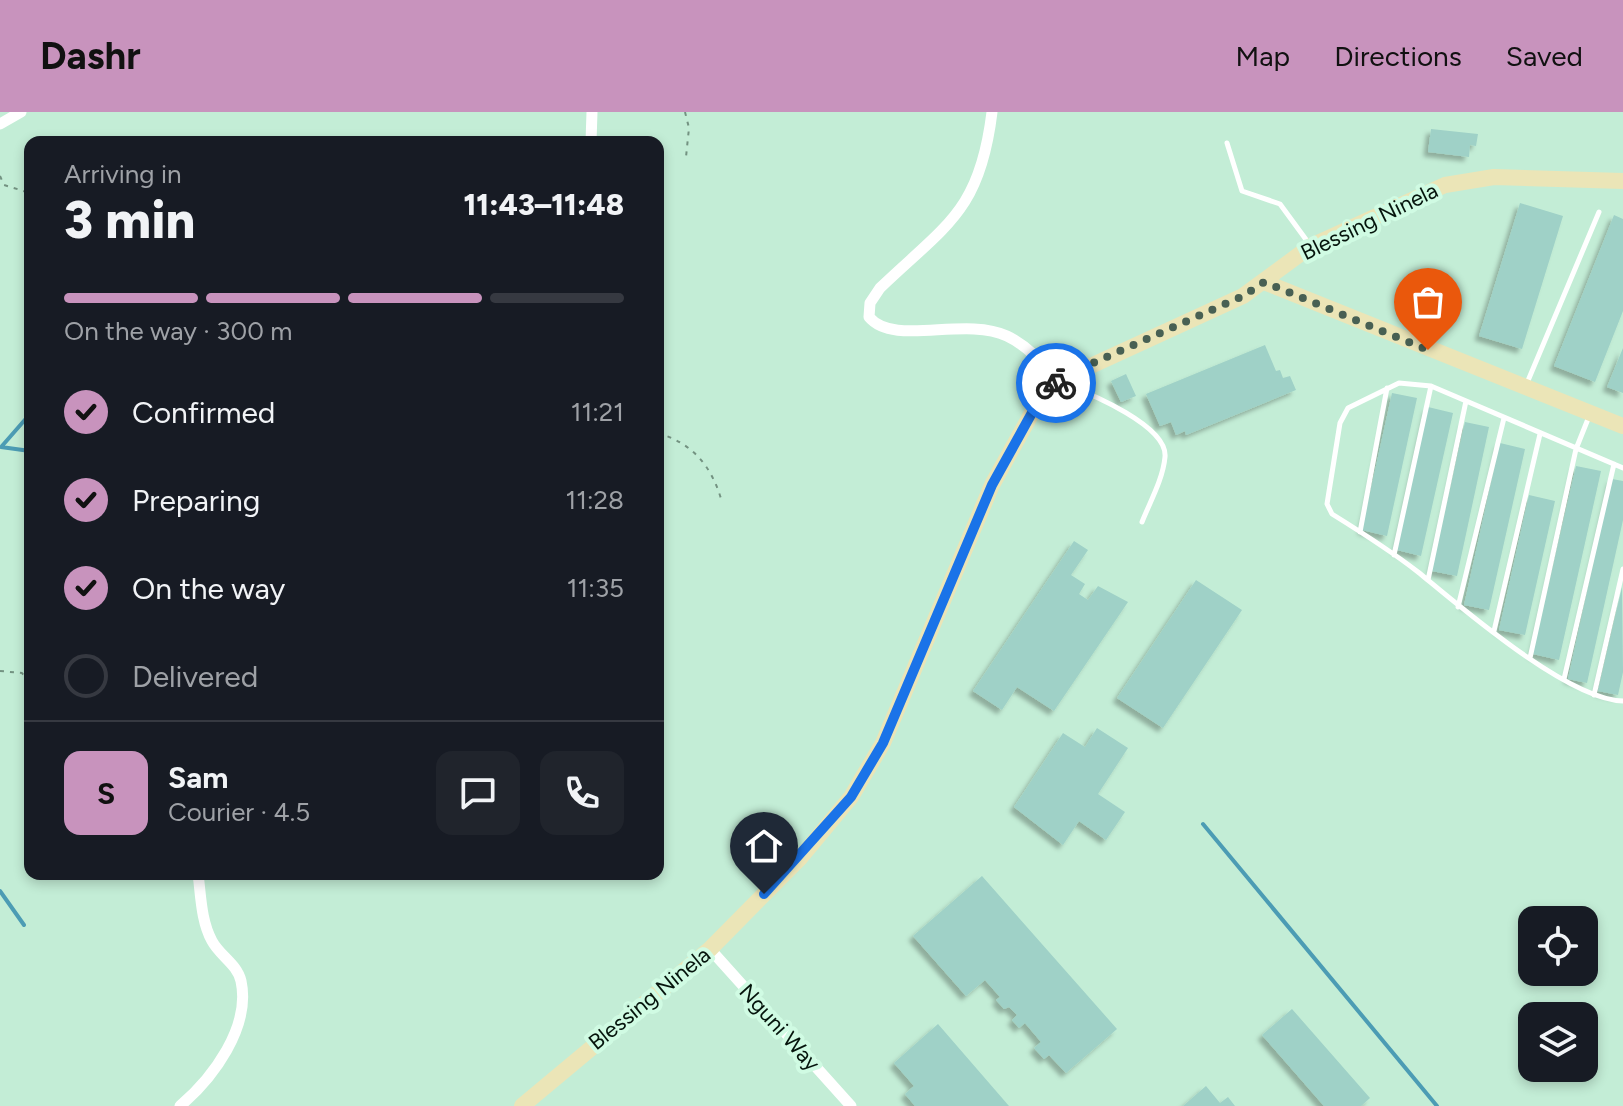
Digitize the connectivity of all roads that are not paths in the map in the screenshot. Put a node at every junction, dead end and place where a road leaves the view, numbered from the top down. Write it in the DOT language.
graph roads {
  1 [pos="21,112"];
  2 [pos="592,112"];
  3 [pos="992,112"];
  4 [pos="0,124"];
  5 [pos="591,136"];
  6 [pos="1227,143"];
  7 [pos="1623,181"];
  8 [pos="1599,212"];
  9 [pos="1311,246"];
  10 [pos="1264,282"];
  11 [pos="1058,381"];
  12 [pos="1431,386"];
  13 [pos="1388,387"];
  14 [pos="1525,388"];
  15 [pos="1466,401"];
  16 [pos="1590,413"];
  17 [pos="1504,418"];
  18 [pos="1623,426"];
  19 [pos="1540,434"];
  20 [pos="1576,449"];
  21 [pos="1614,464"];
  22 [pos="1623,468"];
  23 [pos="1142,522"];
  24 [pos="1360,532"];
  25 [pos="1394,555"];
  26 [pos="1623,569"];
  27 [pos="1427,580"];
  28 [pos="1458,607"];
  29 [pos="1494,631"];
  30 [pos="1530,658"];
  31 [pos="1564,679"];
  32 [pos="1594,695"];
  33 [pos="1623,701"];
  34 [pos="199,880"];
  35 [pos="710,949"];
  36 [pos="180,1106"];
  37 [pos="522,1106"];
  38 [pos="851,1106"];
  1 -- 4 [label="street"];
  2 -- 5 [label="street"];
  3 -- 11 [label="street"];
  6 -- 9 [label="lane"];
  7 -- 9 [label="street, Blessing Ninela"];
  8 -- 14 [label="lane"];
  9 -- 10 [label="street, Blessing Ninela"];
  10 -- 11 [label="street, Blessing Ninela"];
  10 -- 14 [label="street"];
  11 -- 23 [label="lane"];
  11 -- 35 [label="street, Blessing Ninela"];
  12 -- 13 [label="lane"];
  12 -- 15 [label="lane"];
  12 -- 25 [label="lane"];
  13 -- 24 [label="lane"];
  13 -- 24 [label="lane"];
  14 -- 16 [label="street"];
  15 -- 17 [label="lane"];
  15 -- 27 [label="lane"];
  16 -- 18 [label="street"];
  16 -- 20 [label="lane"];
  17 -- 19 [label="lane"];
  17 -- 28 [label="lane"];
  19 -- 20 [label="lane"];
  19 -- 29 [label="lane"];
  20 -- 21 [label="lane"];
  20 -- 30 [label="lane"];
  21 -- 22 [label="lane"];
  21 -- 31 [label="lane"];
  24 -- 25 [label="lane"];
  25 -- 27 [label="lane"];
  26 -- 32 [label="lane"];
  27 -- 28 [label="lane"];
  28 -- 29 [label="lane"];
  29 -- 30 [label="lane"];
  30 -- 31 [label="lane"];
  31 -- 32 [label="lane"];
  32 -- 33 [label="lane"];
  34 -- 36 [label="street"];
  35 -- 37 [label="street, Blessing Ninela"];
  35 -- 38 [label="street, Nguni Way"];
}
